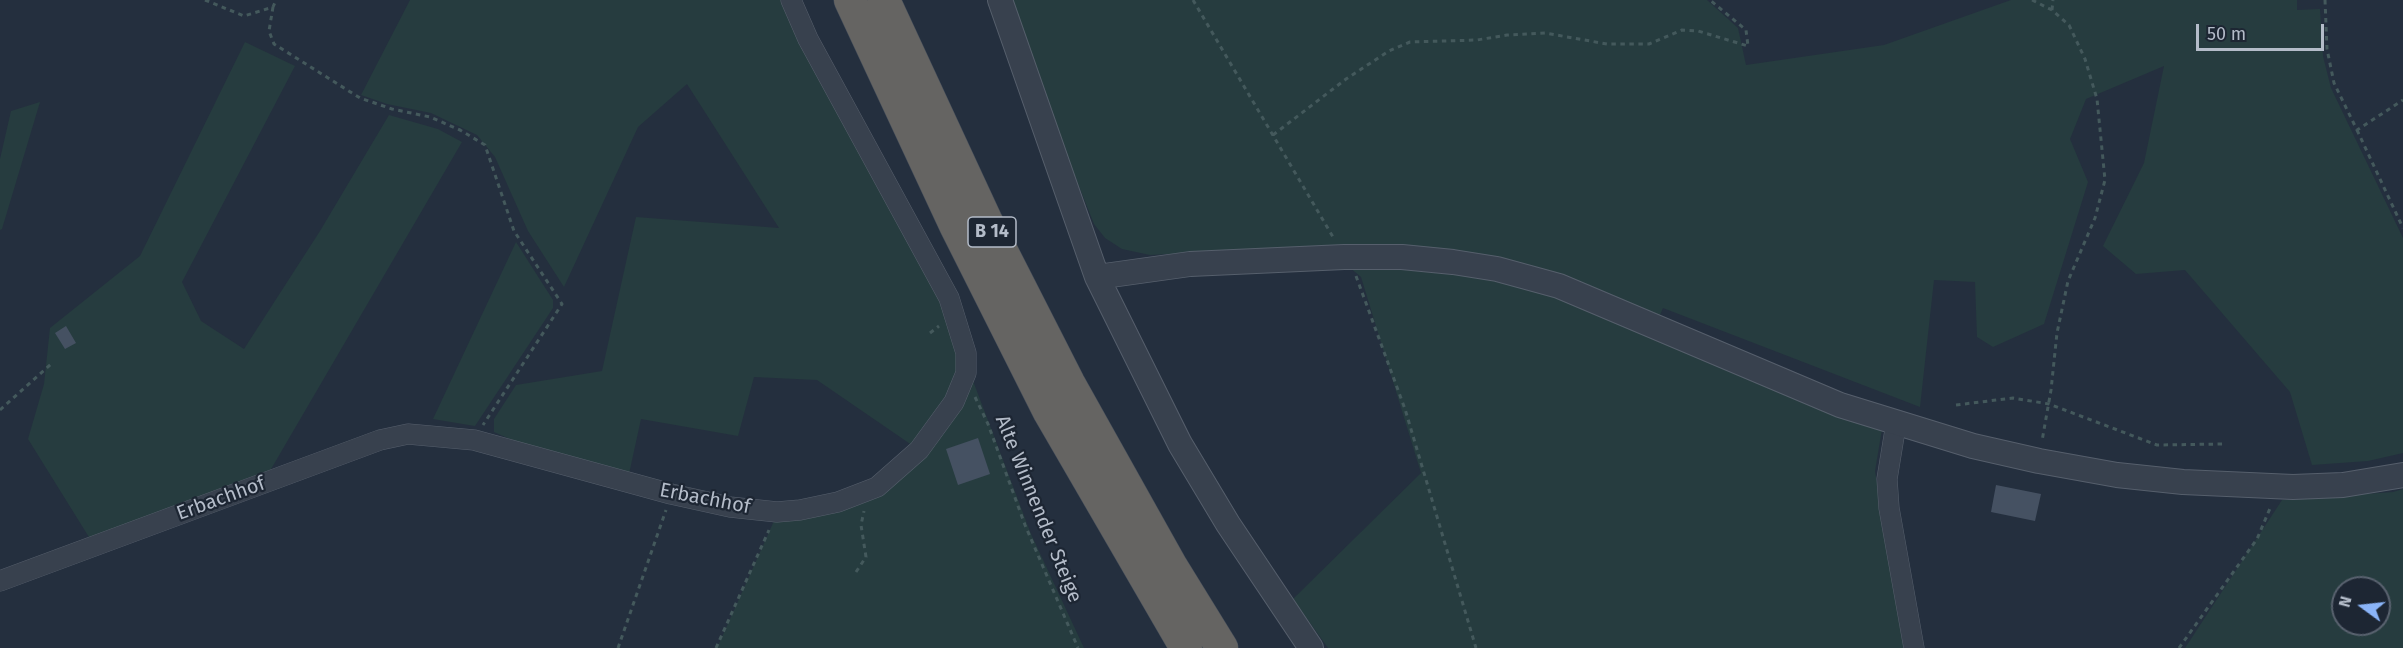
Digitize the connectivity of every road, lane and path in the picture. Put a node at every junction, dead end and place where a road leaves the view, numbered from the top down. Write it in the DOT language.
graph roads {
  1 [pos="205,0"];
  2 [pos="276,0"];
  3 [pos="790,0"];
  4 [pos="850,0"];
  5 [pos="884,0"];
  6 [pos="1000,0"];
  7 [pos="1193,0"];
  8 [pos="1710,0"];
  9 [pos="2032,0"];
  10 [pos="2053,0"];
  11 [pos="2325,0"];
  12 [pos="273,7"];
  13 [pos="2052,10"];
  14 [pos="2403,100"];
  15 [pos="2357,130"];
  16 [pos="1273,135"];
  17 [pos="2403,228"];
  18 [pos="1344,257"];
  19 [pos="1097,277"];
  20 [pos="51,364"];
  21 [pos="963,385"];
  22 [pos="2049,404"];
  23 [pos="1956,405"];
  24 [pos="0,410"];
  25 [pos="1896,424"];
  26 [pos="474,440"];
  27 [pos="2223,444"];
  28 [pos="2039,461"];
  29 [pos="2403,475"];
  30 [pos="2276,487"];
  31 [pos="868,491"];
  32 [pos="671,494"];
  33 [pos="777,512"];
  34 [pos="856,573"];
  35 [pos="0,581"];
  36 [pos="618,648"];
  37 [pos="716,648"];
  38 [pos="1078,648"];
  39 [pos="1186,648"];
  40 [pos="1222,648"];
  41 [pos="1311,648"];
  42 [pos="1476,648"];
  43 [pos="1914,648"];
  44 [pos="2179,648"];
  1 -- 12 [label="path"];
  2 -- 12 [label="path"];
  3 -- 21 [label="street, Erbachhof"];
  4 -- 39 [label="highway, B 14"];
  5 -- 40 [label="highway, B 14"];
  6 -- 19 [label="street"];
  7 -- 16 [label="path"];
  8 -- 16 [label="path"];
  9 -- 13 [label="path"];
  10 -- 13 [label="path"];
  11 -- 15 [label="path"];
  12 -- 26 [label="path"];
  13 -- 22 [label="path"];
  14 -- 15 [label="path"];
  15 -- 17 [label="path"];
  16 -- 18 [label="path"];
  18 -- 19 [label="street"];
  18 -- 25 [label="street"];
  18 -- 42 [label="path"];
  19 -- 41 [label="street"];
  20 -- 24 [label="path"];
  21 -- 31 [label="street, Erbachhof"];
  21 -- 38 [label="path, Alte Winnender Steige"];
  22 -- 23 [label="path"];
  22 -- 27 [label="path"];
  22 -- 28 [label="path"];
  25 -- 28 [label="street"];
  25 -- 43 [label="street"];
  26 -- 32 [label="street, Erbachhof"];
  26 -- 35 [label="street, Erbachhof"];
  28 -- 30 [label="street"];
  29 -- 30 [label="street"];
  30 -- 44 [label="path"];
  31 -- 33 [label="street, Erbachhof"];
  31 -- 34 [label="path"];
  32 -- 33 [label="street, Erbachhof"];
  32 -- 36 [label="path"];
  33 -- 37 [label="path"];
}
